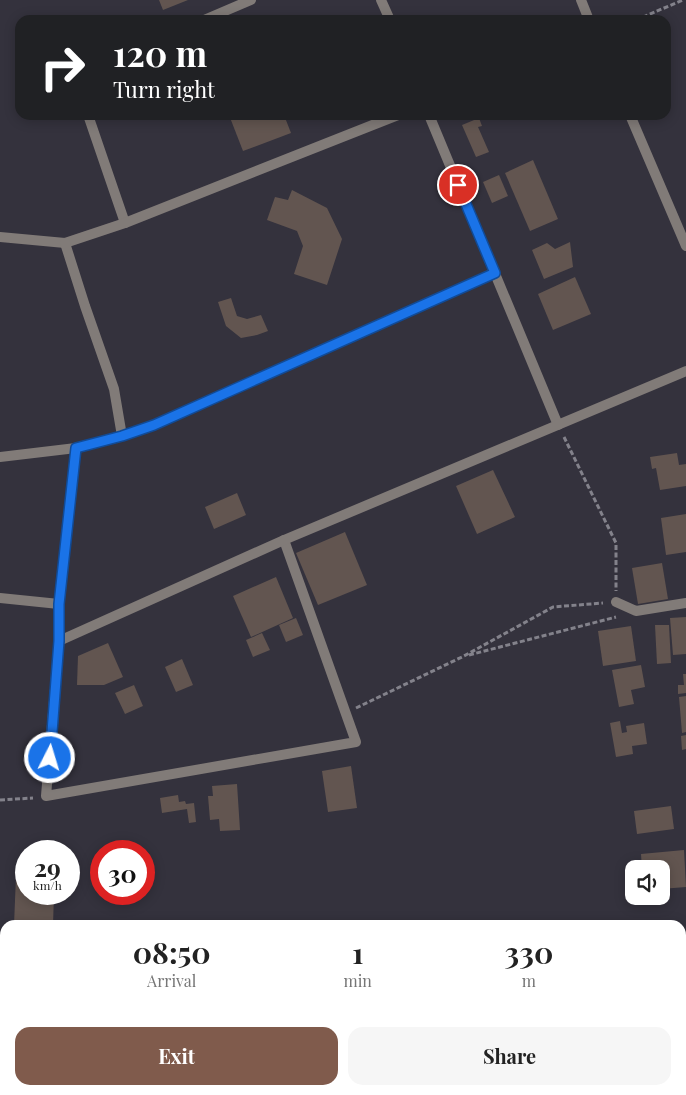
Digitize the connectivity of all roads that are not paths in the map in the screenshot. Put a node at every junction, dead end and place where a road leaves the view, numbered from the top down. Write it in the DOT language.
graph roads {
  1 [pos="251,0"];
  2 [pos="381,0"];
  3 [pos="580,0"];
  4 [pos="216,15"];
  5 [pos="388,15"];
  6 [pos="587,15"];
  7 [pos="90,120"];
  8 [pos="385,120"];
  9 [pos="431,120"];
  10 [pos="632,120"];
  11 [pos="125,222"];
  12 [pos="0,237"];
  13 [pos="65,243"];
  14 [pos="686,246"];
  15 [pos="495,273"];
  16 [pos="686,371"];
  17 [pos="558,425"];
  18 [pos="122,436"];
  19 [pos="76,448"];
  20 [pos="0,457"];
  21 [pos="284,540"];
  22 [pos="0,598"];
  23 [pos="616,602"];
  24 [pos="686,603"];
  25 [pos="59,604"];
  26 [pos="59,641"];
  1 -- 4 [label="street"];
  2 -- 5 [label="street"];
  3 -- 6 [label="street"];
  7 -- 11 [label="street"];
  8 -- 11 [label="street"];
  9 -- 15 [label="street"];
  10 -- 14 [label="street"];
  11 -- 13 [label="street"];
  12 -- 13 [label="street"];
  13 -- 18 [label="street"];
  15 -- 17 [label="street"];
  15 -- 18 [label="street"];
  16 -- 17 [label="street"];
  17 -- 21 [label="street"];
  18 -- 19 [label="street"];
  19 -- 20 [label="street"];
  19 -- 25 [label="street"];
  21 -- 26 [label="street"];
  21 -- 26 [label="street"];
  22 -- 25 [label="street"];
  23 -- 24 [label="street"];
  25 -- 26 [label="street"];
}
